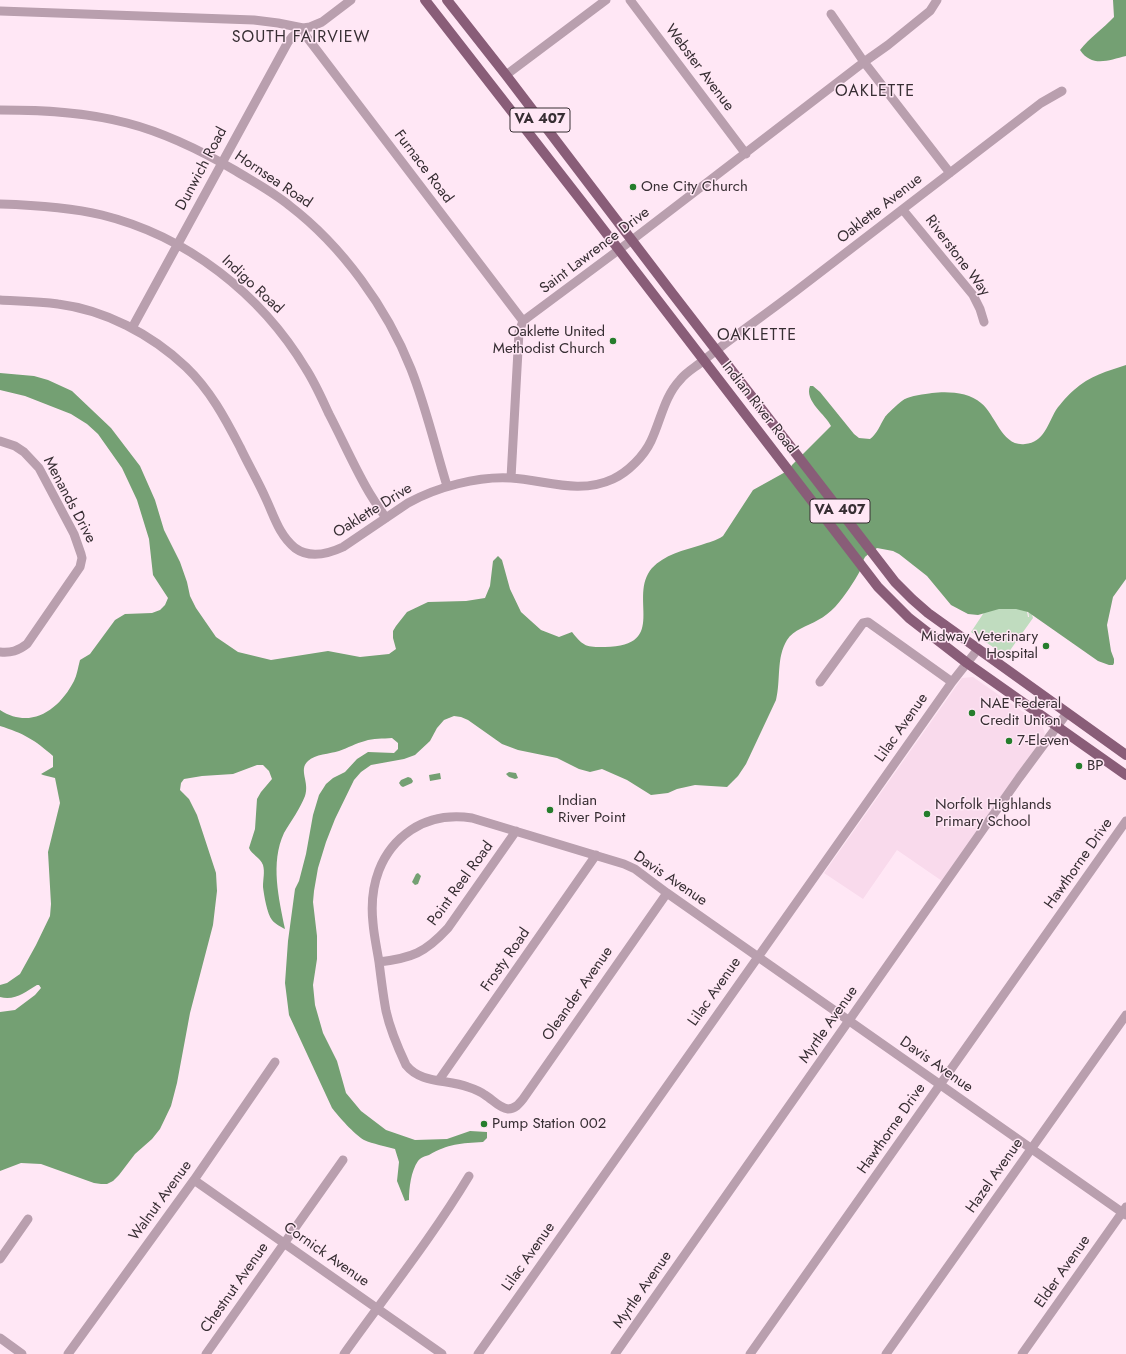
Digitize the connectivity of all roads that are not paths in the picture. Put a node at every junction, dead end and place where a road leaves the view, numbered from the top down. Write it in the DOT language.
graph roads {
  1 [pos="351,0"];
  2 [pos="425,0"];
  3 [pos="447,0"];
  4 [pos="606,0"];
  5 [pos="630,0"];
  6 [pos="938,0"];
  7 [pos="0,11"];
  8 [pos="831,14"];
  9 [pos="303,28"];
  10 [pos="864,62"];
  11 [pos="506,75"];
  12 [pos="1062,91"];
  13 [pos="0,110"];
  14 [pos="746,154"];
  15 [pos="222,162"];
  16 [pos="950,173"];
  17 [pos="0,204"];
  18 [pos="903,210"];
  19 [pos="632,240"];
  20 [pos="177,245"];
  21 [pos="619,250"];
  22 [pos="0,300"];
  23 [pos="523,321"];
  24 [pos="984,322"];
  25 [pos="132,328"];
  26 [pos="716,350"];
  27 [pos="703,361"];
  28 [pos="0,441"];
  29 [pos="511,478"];
  30 [pos="447,486"];
  31 [pos="386,518"];
  32 [pos="978,649"];
  33 [pos="0,652"];
  34 [pos="967,663"];
  35 [pos="820,682"];
  36 [pos="952,682"];
  37 [pos="1068,713"];
  38 [pos="1058,727"];
  39 [pos="1126,755"];
  40 [pos="1126,775"];
  41 [pos="1126,822"];
  42 [pos="516,831"];
  43 [pos="596,855"];
  44 [pos="667,893"];
  45 [pos="757,956"];
  46 [pos="379,962"];
  47 [pos="1126,1015"];
  48 [pos="849,1020"];
  49 [pos="275,1062"];
  50 [pos="439,1080"];
  51 [pos="940,1085"];
  52 [pos="510,1109"];
  53 [pos="1032,1149"];
  54 [pos="343,1160"];
  55 [pos="468,1176"];
  56 [pos="194,1180"];
  57 [pos="1125,1212"];
  58 [pos="28,1219"];
  59 [pos="284,1243"];
  60 [pos="0,1259"];
  61 [pos="377,1308"];
  62 [pos="0,1338"];
  63 [pos="22,1354"];
  64 [pos="68,1354"];
  65 [pos="206,1354"];
  66 [pos="344,1354"];
  67 [pos="442,1354"];
  68 [pos="478,1354"];
  69 [pos="615,1354"];
  70 [pos="750,1354"];
  71 [pos="886,1354"];
  72 [pos="1022,1354"];
  1 -- 9 [label="street"];
  2 -- 21 [label="main road, Indian River Road / VA 407"];
  3 -- 11 [label="main road, Indian River Road / VA 407"];
  4 -- 11 [label="street"];
  5 -- 14 [label="street, Webster Avenue"];
  6 -- 10 [label="street, Saint Lawrence Drive"];
  7 -- 9 [label="street"];
  8 -- 10 [label="street"];
  9 -- 15 [label="street, Dunwich Road"];
  9 -- 23 [label="street, Furnace Road"];
  10 -- 14 [label="street, Saint Lawrence Drive"];
  10 -- 16 [label="street"];
  11 -- 19 [label="main road, Indian River Road / VA 407"];
  12 -- 16 [label="street, Oaklette Avenue"];
  13 -- 15 [label="street, Hornsea Road"];
  14 -- 19 [label="street, Saint Lawrence Drive"];
  15 -- 20 [label="street, Dunwich Road"];
  15 -- 30 [label="street, Hornsea Road"];
  16 -- 18 [label="street, Oaklette Avenue"];
  17 -- 20 [label="street, Indigo Road"];
  18 -- 24 [label="street, Riverstone Way"];
  18 -- 26 [label="street, Oaklette Avenue"];
  19 -- 21 [label="street, Saint Lawrence Drive"];
  19 -- 26 [label="main road, Indian River Road / VA 407"];
  20 -- 25 [label="street, Dunwich Road"];
  20 -- 31 [label="street, Indigo Road"];
  21 -- 23 [label="street, Saint Lawrence Drive"];
  21 -- 27 [label="main road, Indian River Road / VA 407"];
  22 -- 25 [label="street, Oaklette Drive"];
  23 -- 29 [label="street"];
  25 -- 31 [label="street, Oaklette Drive"];
  26 -- 27 [label="street, Oaklette Drive"];
  26 -- 32 [label="main road, Indian River Road / VA 407"];
  27 -- 29 [label="street, Oaklette Drive"];
  27 -- 34 [label="main road, Indian River Road / VA 407"];
  28 -- 33 [label="street, Menands Drive"];
  29 -- 30 [label="street, Oaklette Drive"];
  30 -- 31 [label="street, Oaklette Drive"];
  32 -- 34 [label="street, Lilac Avenue"];
  32 -- 37 [label="main road, Indian River Road / VA 407"];
  34 -- 36 [label="street, Lilac Avenue"];
  34 -- 38 [label="main road, Indian River Road / VA 407"];
  35 -- 36 [label="street"];
  36 -- 45 [label="street, Lilac Avenue"];
  37 -- 38 [label="street, Myrtle Avenue"];
  37 -- 39 [label="main road, Indian River Road / VA 407"];
  38 -- 40 [label="main road, Indian River Road / VA 407"];
  38 -- 48 [label="street, Myrtle Avenue"];
  41 -- 51 [label="street, Hawthorne Drive"];
  42 -- 43 [label="street, Davis Avenue"];
  42 -- 46 [label="street, Point Reel Road"];
  42 -- 46 [label="street, Davis Avenue"];
  43 -- 44 [label="street, Davis Avenue"];
  43 -- 50 [label="street, Frosty Road"];
  44 -- 45 [label="street, Davis Avenue"];
  44 -- 52 [label="street, Oleander Avenue"];
  45 -- 48 [label="street, Davis Avenue"];
  45 -- 68 [label="street, Lilac Avenue"];
  46 -- 50 [label="street, Davis Avenue"];
  47 -- 53 [label="street, Hazel Avenue"];
  48 -- 51 [label="street, Davis Avenue"];
  48 -- 69 [label="street, Myrtle Avenue"];
  49 -- 56 [label="street, Walnut Avenue"];
  50 -- 52 [label="street, Davis Avenue"];
  51 -- 53 [label="street, Davis Avenue"];
  51 -- 70 [label="street, Hawthorne Drive"];
  53 -- 57 [label="street, Davis Avenue"];
  53 -- 71 [label="street, Hazel Avenue"];
  54 -- 59 [label="street, Chestnut Avenue"];
  55 -- 61 [label="street"];
  56 -- 59 [label="street, Cornick Avenue"];
  56 -- 64 [label="street, Walnut Avenue"];
  57 -- 72 [label="street, Elder Avenue"];
  58 -- 60 [label="street"];
  59 -- 61 [label="street, Cornick Avenue"];
  59 -- 65 [label="street, Chestnut Avenue"];
  61 -- 66 [label="street"];
  61 -- 67 [label="street, Cornick Avenue"];
  62 -- 63 [label="street"];
}
